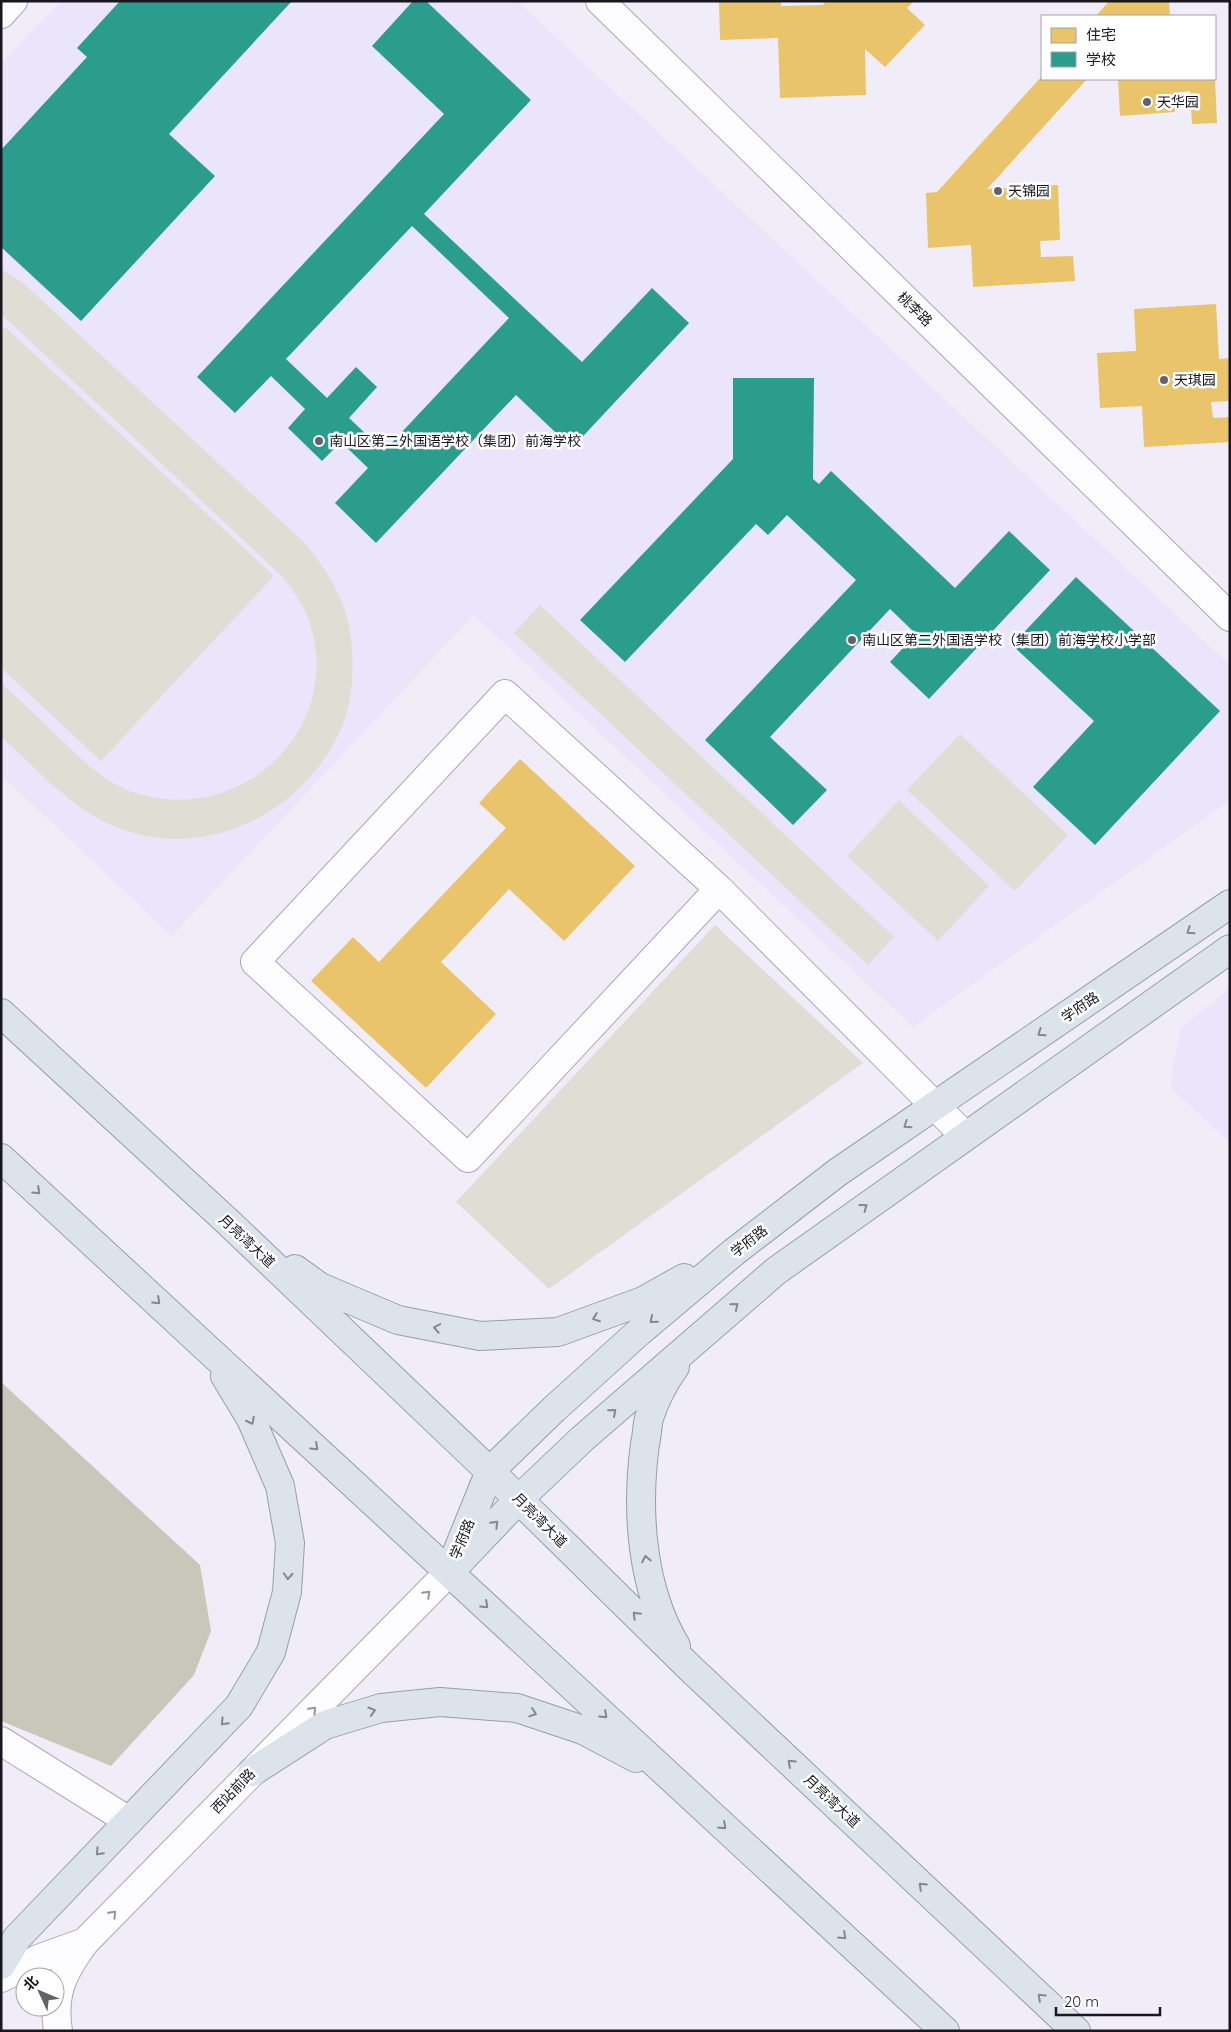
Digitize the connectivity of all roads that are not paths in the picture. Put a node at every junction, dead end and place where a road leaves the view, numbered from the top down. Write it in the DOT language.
graph roads {
  1 [pos="14,1"];
  2 [pos="600,1"];
  3 [pos="1,14"];
  4 [pos="1230,617"];
  5 [pos="719,889"];
  6 [pos="1230,904"];
  7 [pos="1230,949"];
  8 [pos="1,1013"];
  9 [pos="935,1106"];
  10 [pos="965,1136"];
  11 [pos="1,1158"];
  12 [pos="228,1222"];
  13 [pos="734,1252"];
  14 [pos="692,1342"];
  15 [pos="209,1349"];
  16 [pos="490,1471"];
  17 [pos="519,1499"];
  18 [pos="449,1572"];
  19 [pos="690,1668"];
  20 [pos="1,1741"];
  21 [pos="252,1772"];
  22 [pos="669,1775"];
  23 [pos="129,1821"];
  24 [pos="86,1942"];
  25 [pos="1,1966"];
  26 [pos="1,1978"];
  27 [pos="55,2025"];
  28 [pos="945,2031"];
  29 [pos="1076,2031"];
  1 -- 3 [label="street"];
  2 -- 4 [label="street, 桃李路"];
  5 -- 5 [label="street"];
  5 -- 9 [label="street"];
  6 -- 9 [label="main road, 学府路, one-way"];
  7 -- 10 [label="main road, 学府路"];
  8 -- 12 [label="main road, 月亮湾大道"];
  9 -- 10 [label="street"];
  9 -- 13 [label="main road, 学府路, one-way"];
  14 -- 10 [label="main road, 学府路, one-way"];
  11 -- 15 [label="main road, one-way"];
  13 -- 12 [label="main road, one-way"];
  12 -- 16 [label="main road, 月亮湾大道"];
  13 -- 16 [label="main road, 学府路, one-way"];
  17 -- 14 [label="main road, 学府路, one-way"];
  19 -- 14 [label="main road, one-way"];
  15 -- 18 [label="main road, one-way"];
  15 -- 23 [label="main road, one-way"];
  16 -- 17 [label="main road, 月亮湾大道"];
  16 -- 18 [label="main road, 学府路"];
  18 -- 17 [label="main road, 学府路, one-way"];
  19 -- 17 [label="main road, 月亮湾大道, one-way"];
  21 -- 18 [label="street, 西站前路, one-way"];
  18 -- 22 [label="main road, one-way"];
  29 -- 19 [label="main road, 月亮湾大道, one-way"];
  20 -- 23 [label="street"];
  21 -- 22 [label="main road, one-way"];
  24 -- 21 [label="street, 西站前路, one-way"];
  22 -- 28 [label="main road, one-way"];
  23 -- 25 [label="main road, one-way"];
  24 -- 26 [label="street"];
  24 -- 27 [label="street, 西站前路"];
}
